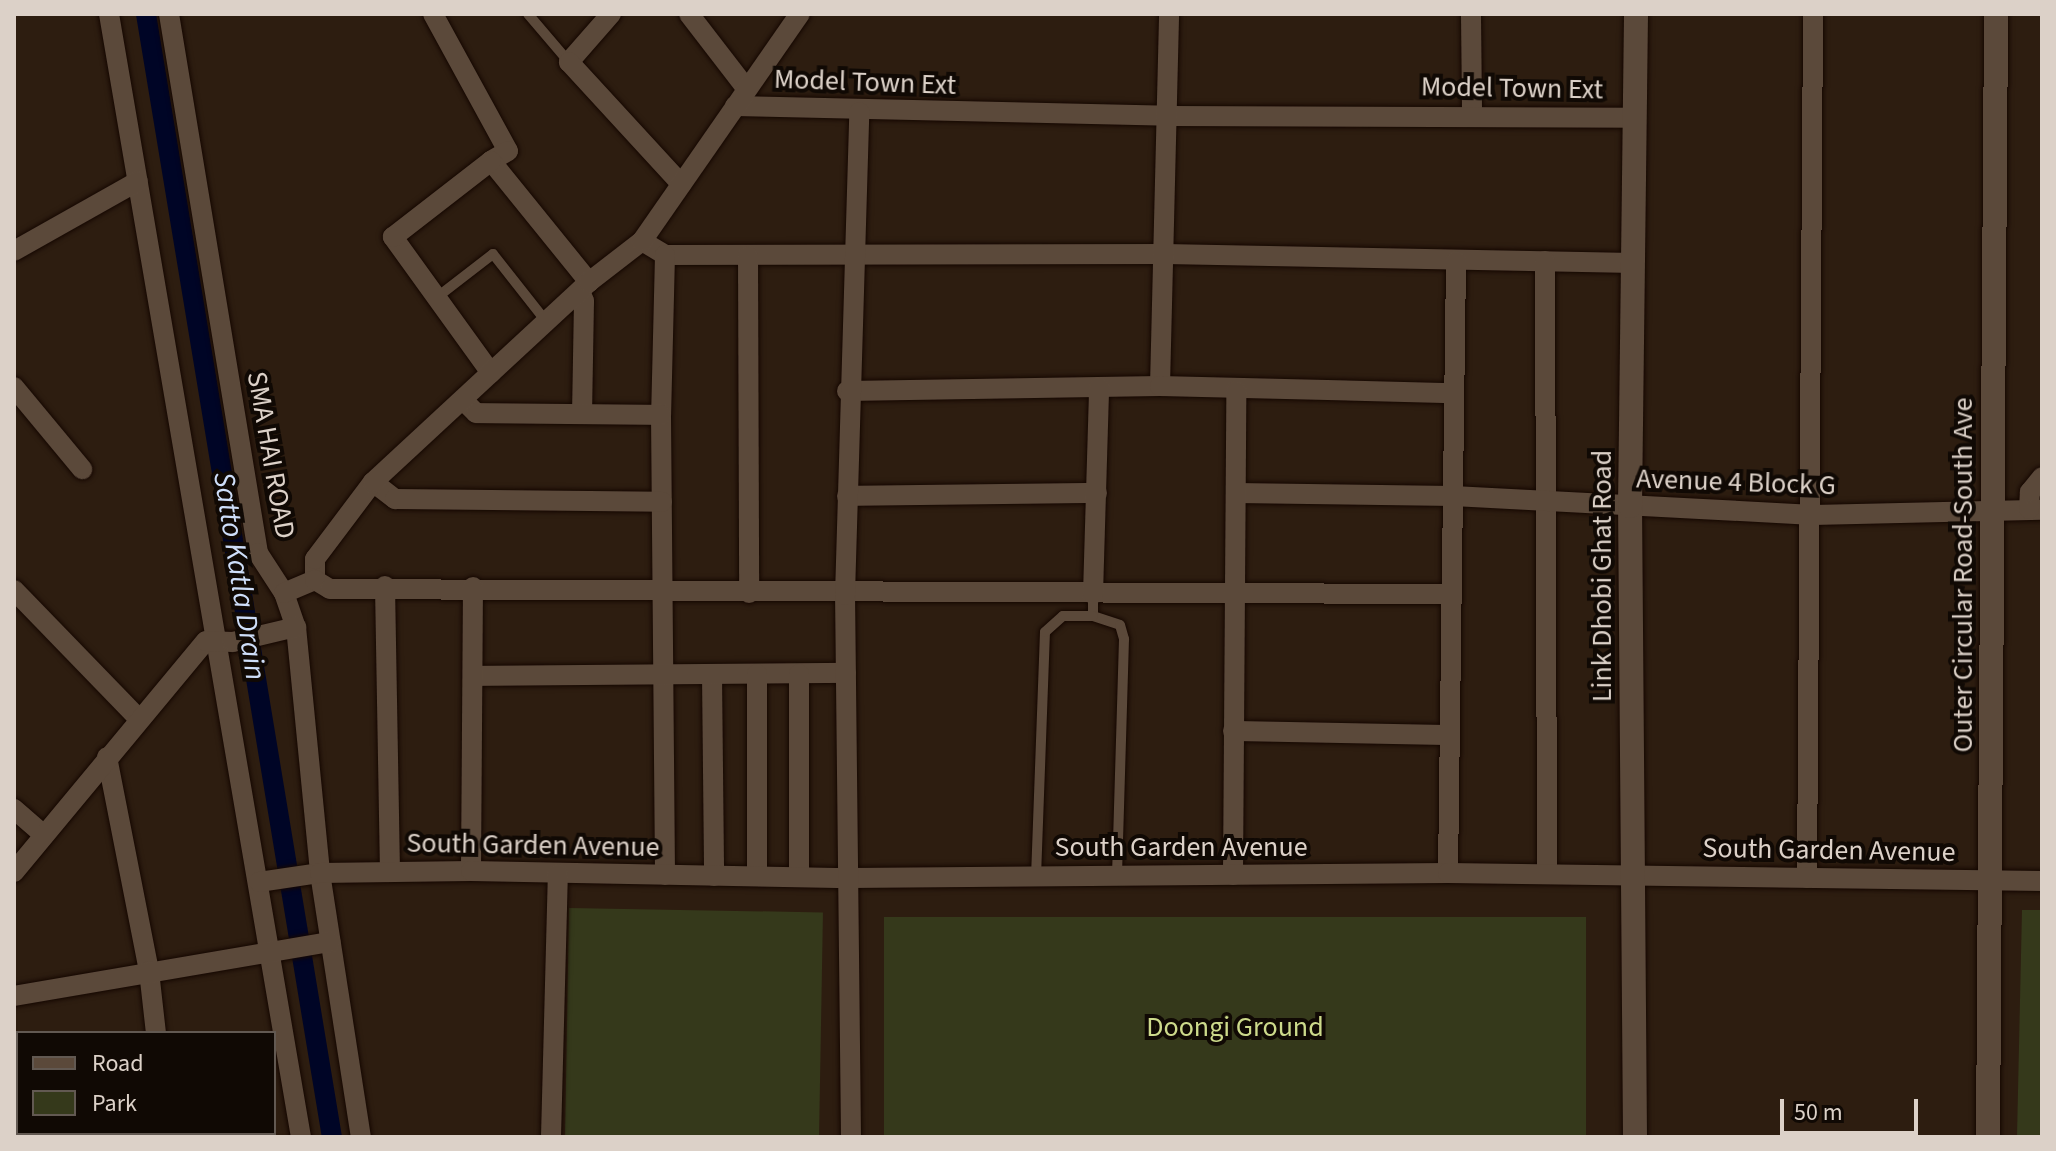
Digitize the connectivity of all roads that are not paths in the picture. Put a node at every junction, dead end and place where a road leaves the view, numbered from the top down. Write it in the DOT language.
graph roads {
  1 [pos="109,14"];
  2 [pos="169,14"];
  3 [pos="433,14"];
  4 [pos="528,14"];
  5 [pos="611,14"];
  6 [pos="689,14"];
  7 [pos="800,14"];
  8 [pos="1169,14"];
  9 [pos="1471,14"];
  10 [pos="1636,14"];
  11 [pos="1813,14"];
  12 [pos="1996,14"];
  13 [pos="569,62"];
  14 [pos="746,88"];
  15 [pos="735,106"];
  16 [pos="859,112"];
  17 [pos="1472,115"];
  18 [pos="1169,116"];
  19 [pos="1636,118"];
  20 [pos="491,161"];
  21 [pos="138,181"];
  22 [pos="681,184"];
  23 [pos="642,241"];
  24 [pos="14,251"];
  25 [pos="852,252"];
  26 [pos="1165,254"];
  27 [pos="665,255"];
  28 [pos="748,256"];
  29 [pos="1456,261"];
  30 [pos="1545,261"];
  31 [pos="1634,263"];
  32 [pos="584,286"];
  33 [pos="436,298"];
  34 [pos="548,324"];
  35 [pos="491,373"];
  36 [pos="1160,386"];
  37 [pos="14,387"];
  38 [pos="1099,387"];
  39 [pos="847,391"];
  40 [pos="1236,391"];
  41 [pos="1453,393"];
  42 [pos="464,401"];
  43 [pos="582,413"];
  44 [pos="661,415"];
  45 [pos="82,469"];
  46 [pos="2042,477"];
  47 [pos="373,482"];
  48 [pos="1097,493"];
  49 [pos="1236,493"];
  50 [pos="847,496"];
  51 [pos="1453,496"];
  52 [pos="1544,501"];
  53 [pos="662,502"];
  54 [pos="1630,506"];
  55 [pos="2035,509"];
  56 [pos="1992,512"];
  57 [pos="1813,515"];
  58 [pos="315,580"];
  59 [pos="385,586"];
  60 [pos="473,587"];
  61 [pos="14,590"];
  62 [pos="664,590"];
  63 [pos="1234,592"];
  64 [pos="284,593"];
  65 [pos="749,593"];
  66 [pos="1093,594"];
  67 [pos="1451,594"];
  68 [pos="845,595"];
  69 [pos="1093,616"];
  70 [pos="296,627"];
  71 [pos="226,640"];
  72 [pos="664,673"];
  73 [pos="846,673"];
  74 [pos="712,674"];
  75 [pos="757,674"];
  76 [pos="799,674"];
  77 [pos="473,676"];
  78 [pos="138,718"];
  79 [pos="1233,731"];
  80 [pos="1449,735"];
  81 [pos="107,757"];
  82 [pos="14,809"];
  83 [pos="44,835"];
  84 [pos="471,871"];
  85 [pos="14,872"];
  86 [pos="390,872"];
  87 [pos="1448,873"];
  88 [pos="558,874"];
  89 [pos="1547,874"];
  90 [pos="312,875"];
  91 [pos="665,875"];
  92 [pos="1233,875"];
  93 [pos="714,876"];
  94 [pos="757,876"];
  95 [pos="1117,876"];
  96 [pos="799,877"];
  97 [pos="1036,877"];
  98 [pos="1634,877"];
  99 [pos="850,878"];
  100 [pos="1807,878"];
  101 [pos="1991,880"];
  102 [pos="2042,881"];
  103 [pos="264,882"];
  104 [pos="324,942"];
  105 [pos="276,950"];
  106 [pos="149,971"];
  107 [pos="14,996"];
  108 [pos="156,1031"];
  109 [pos="301,1137"];
  110 [pos="361,1137"];
  111 [pos="551,1137"];
  112 [pos="851,1137"];
  113 [pos="1635,1137"];
  114 [pos="1988,1137"];
  1 -- 21 [label="street"];
  2 -- 64 [label="street, SMA HAI ROAD"];
  3 -- 20 [label="street"];
  4 -- 13 [label="lane"];
  5 -- 13 [label="street"];
  6 -- 14 [label="street"];
  7 -- 14 [label="street"];
  8 -- 18 [label="street"];
  9 -- 17 [label="street"];
  10 -- 19 [label="street, Link Dhobi Ghat Road"];
  11 -- 57 [label="street"];
  12 -- 56 [label="street, Outer Circular Road-South Ave"];
  13 -- 22 [label="street"];
  14 -- 15 [label="street"];
  15 -- 16 [label="street, Model Town Ext"];
  15 -- 22 [label="street, Model Town Ext"];
  16 -- 18 [label="street, Model Town Ext"];
  16 -- 25 [label="street"];
  17 -- 18 [label="street, Model Town Ext"];
  17 -- 19 [label="street, Model Town Ext"];
  18 -- 26 [label="street"];
  19 -- 31 [label="street, Link Dhobi Ghat Road"];
  20 -- 32 [label="street"];
  20 -- 33 [label="street"];
  21 -- 24 [label="street"];
  21 -- 71 [label="street"];
  22 -- 23 [label="street, Model Town Ext"];
  23 -- 27 [label="street"];
  23 -- 32 [label="street, Model Town Ext"];
  25 -- 26 [label="street"];
  25 -- 28 [label="street"];
  25 -- 39 [label="street"];
  26 -- 29 [label="street"];
  26 -- 36 [label="street"];
  27 -- 28 [label="street"];
  27 -- 44 [label="street"];
  28 -- 65 [label="street"];
  29 -- 30 [label="street"];
  29 -- 41 [label="street"];
  30 -- 31 [label="street"];
  30 -- 52 [label="street"];
  31 -- 54 [label="street, Link Dhobi Ghat Road"];
  32 -- 34 [label="street, Model Town Ext"];
  32 -- 43 [label="street"];
  33 -- 34 [label="lane"];
  33 -- 35 [label="street"];
  34 -- 35 [label="street, Model Town Ext"];
  35 -- 42 [label="street, Model Town Ext"];
  36 -- 38 [label="street"];
  36 -- 40 [label="street"];
  37 -- 45 [label="street"];
  38 -- 39 [label="street"];
  38 -- 48 [label="street"];
  39 -- 50 [label="street"];
  40 -- 41 [label="street"];
  40 -- 49 [label="street"];
  41 -- 51 [label="street"];
  42 -- 43 [label="street"];
  42 -- 47 [label="street, Model Town Ext"];
  43 -- 44 [label="street"];
  44 -- 53 [label="street"];
  46 -- 55 [label="street"];
  47 -- 53 [label="street"];
  47 -- 58 [label="street, Model Town Ext"];
  48 -- 50 [label="street"];
  48 -- 66 [label="street"];
  49 -- 51 [label="street, Avenue 4 Block G"];
  49 -- 63 [label="street"];
  50 -- 68 [label="street"];
  51 -- 52 [label="street, Avenue 4 Block G"];
  51 -- 67 [label="street"];
  52 -- 54 [label="street, Avenue 4 Block G"];
  52 -- 89 [label="street"];
  53 -- 62 [label="street"];
  54 -- 57 [label="street, Avenue 4 Block G"];
  54 -- 98 [label="street, Link Dhobi Ghat Road"];
  55 -- 56 [label="street, Avenue 4 Block G"];
  56 -- 57 [label="street, Avenue 4 Block G"];
  56 -- 101 [label="street, Outer Circular Road-South Ave"];
  57 -- 100 [label="street"];
  58 -- 59 [label="street"];
  58 -- 64 [label="street"];
  59 -- 60 [label="street"];
  59 -- 86 [label="street"];
  60 -- 62 [label="street"];
  60 -- 77 [label="street"];
  61 -- 78 [label="street"];
  62 -- 65 [label="street"];
  62 -- 72 [label="street"];
  63 -- 66 [label="street"];
  63 -- 67 [label="street"];
  63 -- 79 [label="street"];
  64 -- 70 [label="street, SMA HAI ROAD"];
  65 -- 68 [label="street"];
  66 -- 68 [label="street"];
  66 -- 69 [label="lane"];
  67 -- 80 [label="street"];
  68 -- 73 [label="street"];
  69 -- 95 [label="lane"];
  69 -- 97 [label="lane"];
  70 -- 71 [label="street"];
  70 -- 90 [label="street, SMA HAI ROAD"];
  71 -- 78 [label="street"];
  71 -- 103 [label="street"];
  72 -- 74 [label="street"];
  72 -- 77 [label="street"];
  72 -- 91 [label="street"];
  73 -- 76 [label="street"];
  73 -- 99 [label="street"];
  74 -- 75 [label="street"];
  74 -- 93 [label="street"];
  75 -- 76 [label="street"];
  75 -- 94 [label="street"];
  76 -- 96 [label="street"];
  77 -- 84 [label="street"];
  78 -- 81 [label="street"];
  79 -- 80 [label="street"];
  79 -- 92 [label="street"];
  80 -- 87 [label="street"];
  81 -- 83 [label="street"];
  81 -- 106 [label="street"];
  82 -- 83 [label="street"];
  83 -- 85 [label="street"];
  84 -- 86 [label="street, South Garden Avenue"];
  84 -- 88 [label="street, South Garden Avenue"];
  86 -- 90 [label="street, South Garden Avenue"];
  87 -- 89 [label="street, South Garden Avenue"];
  87 -- 92 [label="street, South Garden Avenue"];
  88 -- 91 [label="street, South Garden Avenue"];
  88 -- 111 [label="street"];
  89 -- 98 [label="street, South Garden Avenue"];
  90 -- 103 [label="street, South Garden Avenue"];
  90 -- 104 [label="street, SMA HAI ROAD"];
  91 -- 93 [label="street, South Garden Avenue"];
  92 -- 95 [label="street, South Garden Avenue"];
  93 -- 94 [label="street, South Garden Avenue"];
  94 -- 96 [label="street, South Garden Avenue"];
  95 -- 97 [label="street, South Garden Avenue"];
  96 -- 99 [label="street, South Garden Avenue"];
  97 -- 99 [label="street, South Garden Avenue"];
  98 -- 100 [label="street, South Garden Avenue"];
  98 -- 113 [label="street, Link Dhobi Ghat Road"];
  99 -- 112 [label="street"];
  100 -- 101 [label="street, South Garden Avenue"];
  101 -- 102 [label="street, South Garden Avenue"];
  101 -- 114 [label="street, Outer Circular Road-South Ave"];
  103 -- 105 [label="street"];
  104 -- 105 [label="street"];
  104 -- 110 [label="street, SMA HAI ROAD"];
  105 -- 106 [label="street"];
  105 -- 109 [label="street"];
  106 -- 107 [label="street"];
  106 -- 108 [label="street"];
}
